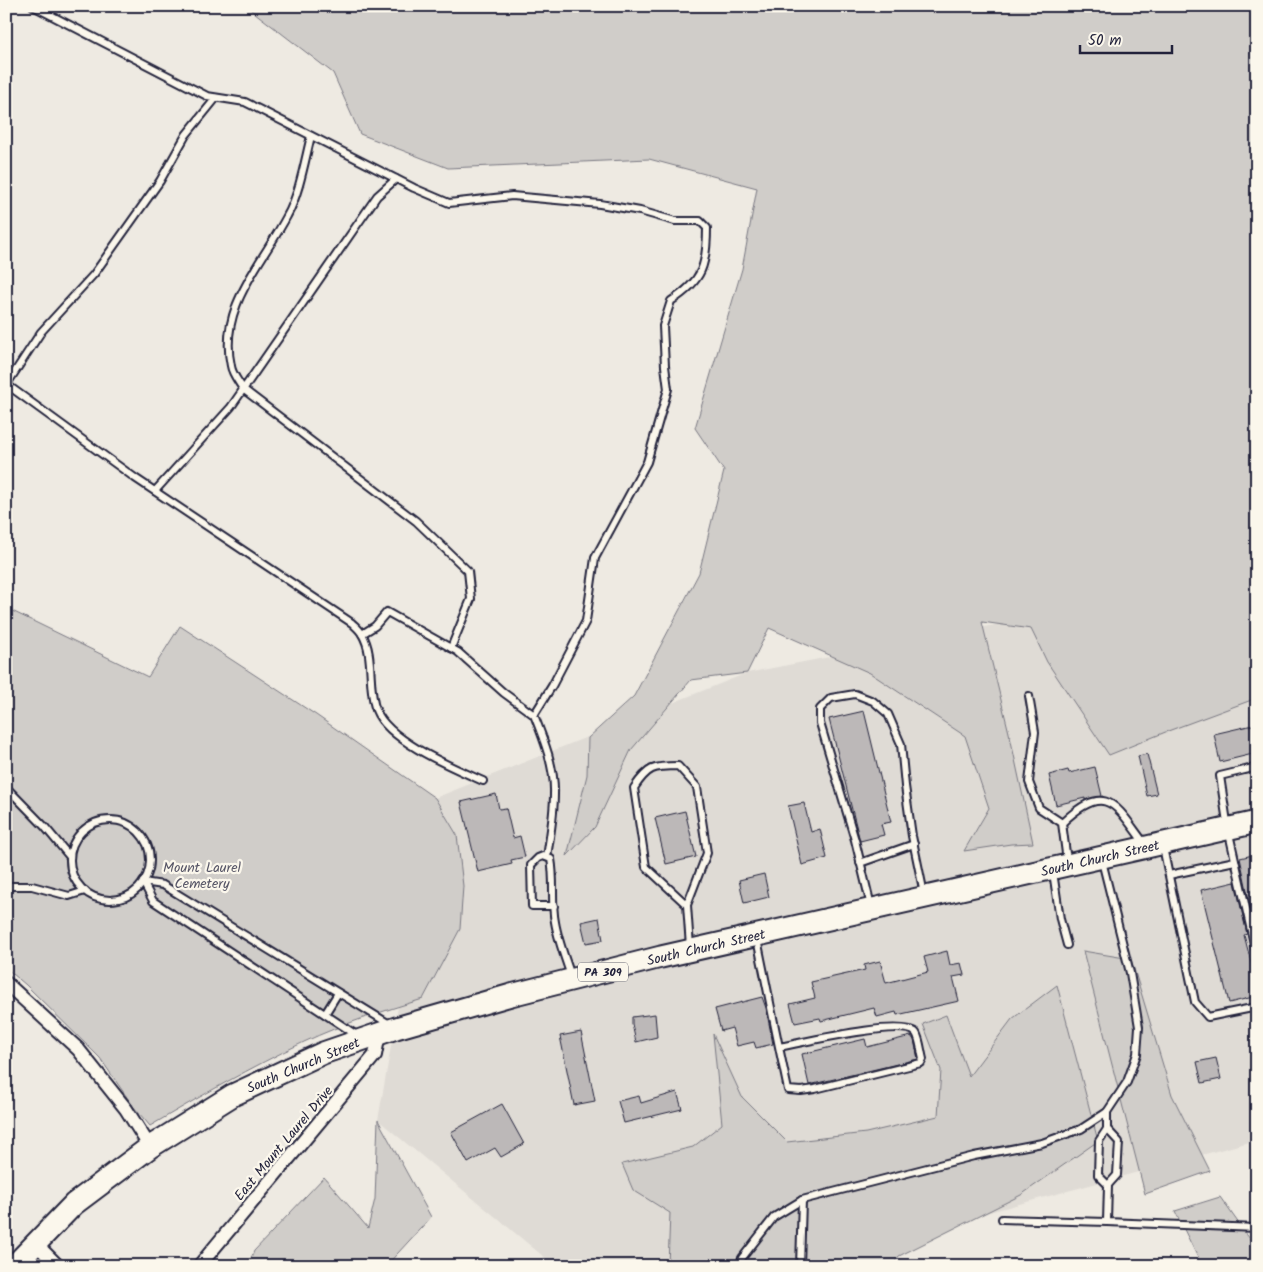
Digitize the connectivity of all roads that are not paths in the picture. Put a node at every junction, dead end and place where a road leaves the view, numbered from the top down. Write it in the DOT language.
graph roads {
  1 [pos="33,6"];
  2 [pos="216,98"];
  3 [pos="311,136"];
  4 [pos="396,179"];
  5 [pos="7,384"];
  6 [pos="243,389"];
  7 [pos="155,491"];
  8 [pos="362,634"];
  9 [pos="451,648"];
  10 [pos="1029,696"];
  11 [pos="534,715"];
  12 [pos="1257,767"];
  13 [pos="483,782"];
  14 [pos="6,787"];
  15 [pos="1257,822"];
  16 [pos="1062,823"];
  17 [pos="1228,829"];
  18 [pos="914,844"];
  19 [pos="1155,845"];
  20 [pos="548,856"];
  21 [pos="70,857"];
  22 [pos="1102,857"];
  23 [pos="1235,861"];
  24 [pos="860,863"];
  25 [pos="1060,867"];
  26 [pos="1169,875"];
  27 [pos="143,882"];
  28 [pos="6,886"];
  29 [pos="85,892"];
  30 [pos="925,897"];
  31 [pos="687,904"];
  32 [pos="554,906"];
  33 [pos="872,909"];
  34 [pos="756,936"];
  35 [pos="1067,945"];
  36 [pos="690,951"];
  37 [pos="1257,955"];
  38 [pos="572,980"];
  39 [pos="6,983"];
  40 [pos="338,992"];
  41 [pos="1257,1007"];
  42 [pos="325,1014"];
  43 [pos="380,1034"];
  44 [pos="780,1047"];
  45 [pos="1107,1112"];
  46 [pos="1106,1129"];
  47 [pos="150,1147"];
  48 [pos="1108,1185"];
  49 [pos="802,1200"];
  50 [pos="1002,1219"];
  51 [pos="1107,1222"];
  52 [pos="1257,1228"];
  53 [pos="36,1244"];
  54 [pos="14,1266"];
  55 [pos="58,1266"];
  56 [pos="199,1266"];
  57 [pos="739,1266"];
  58 [pos="800,1266"];
  1 -- 2 [label="lane"];
  2 -- 3 [label="lane"];
  2 -- 5 [label="lane"];
  3 -- 4 [label="lane"];
  3 -- 6 [label="lane"];
  4 -- 6 [label="lane"];
  4 -- 11 [label="lane"];
  5 -- 7 [label="lane"];
  6 -- 7 [label="lane"];
  6 -- 9 [label="lane"];
  7 -- 8 [label="lane"];
  8 -- 9 [label="lane"];
  8 -- 13 [label="lane"];
  9 -- 11 [label="lane"];
  10 -- 16 [label="lane"];
  11 -- 20 [label="lane"];
  12 -- 17 [label="lane"];
  14 -- 21 [label="lane"];
  15 -- 17 [label="highway, South Church Street / PA 309"];
  16 -- 19 [label="lane"];
  16 -- 25 [label="lane"];
  17 -- 19 [label="highway, South Church Street / PA 309"];
  17 -- 23 [label="lane"];
  18 -- 24 [label="lane"];
  18 -- 24 [label="lane"];
  18 -- 30 [label="lane"];
  19 -- 22 [label="highway, South Church Street / PA 309"];
  19 -- 26 [label="lane"];
  20 -- 32 [label="lane"];
  20 -- 32 [label="lane"];
  21 -- 27 [label="lane"];
  21 -- 29 [label="lane"];
  22 -- 25 [label="highway, South Church Street / PA 309"];
  22 -- 45 [label="lane"];
  23 -- 26 [label="lane"];
  23 -- 37 [label="lane"];
  24 -- 33 [label="lane"];
  25 -- 30 [label="highway, South Church Street / PA 309"];
  25 -- 35 [label="lane"];
  26 -- 41 [label="lane"];
  27 -- 29 [label="lane"];
  27 -- 40 [label="lane"];
  27 -- 42 [label="lane"];
  28 -- 29 [label="lane"];
  30 -- 33 [label="highway, South Church Street / PA 309"];
  31 -- 31 [label="lane"];
  31 -- 36 [label="lane"];
  32 -- 38 [label="lane"];
  33 -- 34 [label="highway, South Church Street / PA 309"];
  34 -- 36 [label="highway, South Church Street / PA 309"];
  34 -- 44 [label="lane"];
  36 -- 38 [label="highway, South Church Street / PA 309"];
  38 -- 43 [label="highway, South Church Street / PA 309"];
  39 -- 47 [label="street"];
  40 -- 42 [label="lane"];
  40 -- 43 [label="lane"];
  42 -- 43 [label="lane"];
  43 -- 47 [label="highway, South Church Street / PA 309"];
  43 -- 56 [label="street, East Mount Laurel Drive"];
  44 -- 44 [label="lane"];
  45 -- 46 [label="lane"];
  45 -- 49 [label="lane"];
  46 -- 48 [label="lane"];
  46 -- 48 [label="lane"];
  47 -- 53 [label="highway, South Church Street / PA 309"];
  48 -- 51 [label="lane"];
  49 -- 57 [label="lane"];
  49 -- 58 [label="lane"];
  50 -- 51 [label="lane"];
  51 -- 52 [label="lane"];
  53 -- 54 [label="highway, South Church Street / PA 309"];
  53 -- 55 [label="street"];
}
